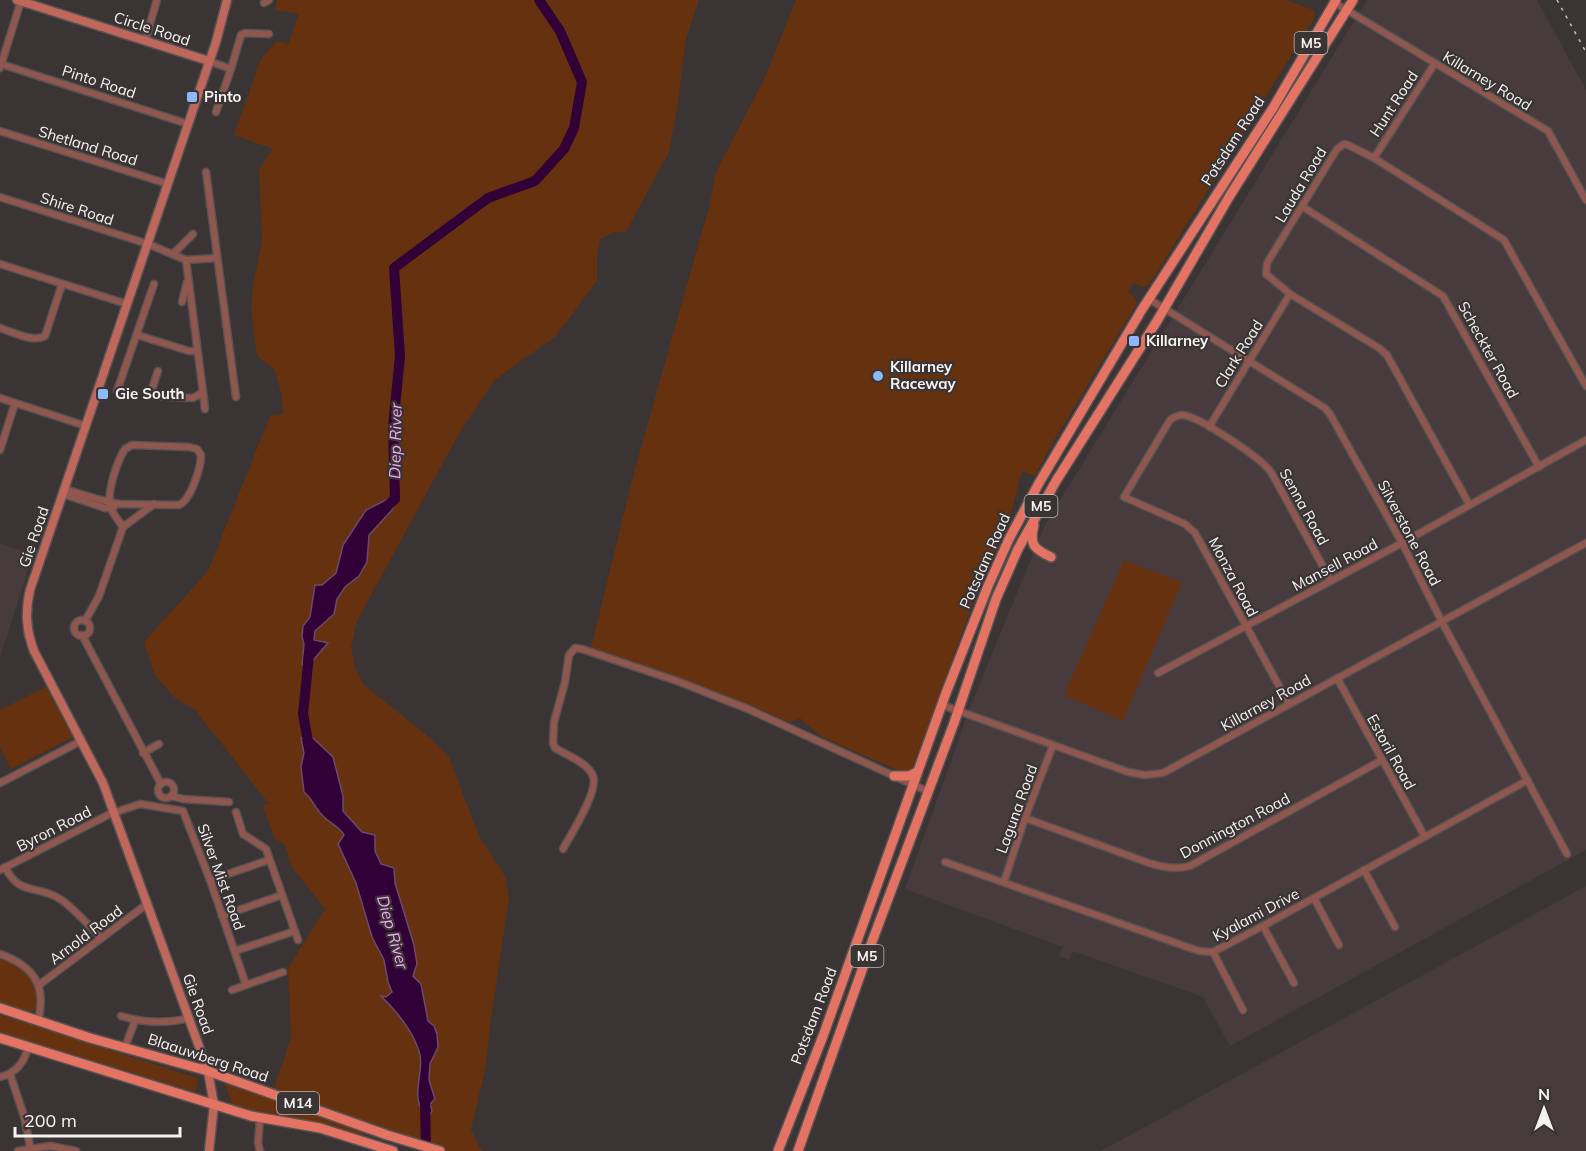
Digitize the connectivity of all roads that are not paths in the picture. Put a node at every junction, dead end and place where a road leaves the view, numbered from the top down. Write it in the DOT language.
graph roads {
  1 [pos="157,0"];
  2 [pos="227,0"];
  3 [pos="1353,0"];
  4 [pos="19,1"];
  5 [pos="1336,1"];
  6 [pos="1348,10"];
  7 [pos="269,34"];
  8 [pos="146,41"];
  9 [pos="209,61"];
  10 [pos="1435,63"];
  11 [pos="1,66"];
  12 [pos="231,69"];
  13 [pos="216,112"];
  14 [pos="188,124"];
  15 [pos="0,131"];
  16 [pos="1374,158"];
  17 [pos="206,172"];
  18 [pos="168,184"];
  19 [pos="0,197"];
  20 [pos="1586,200"];
  21 [pos="1303,207"];
  22 [pos="193,234"];
  23 [pos="148,244"];
  24 [pos="173,255"];
  25 [pos="216,258"];
  26 [pos="186,260"];
  27 [pos="0,264"];
  28 [pos="188,279"];
  29 [pos="62,284"];
  30 [pos="154,284"];
  31 [pos="1290,294"];
  32 [pos="1149,299"];
  33 [pos="182,302"];
  34 [pos="127,304"];
  35 [pos="1164,309"];
  36 [pos="0,328"];
  37 [pos="137,335"];
  38 [pos="197,351"];
  39 [pos="1250,360"];
  40 [pos="158,371"];
  41 [pos="1586,386"];
  42 [pos="117,391"];
  43 [pos="203,393"];
  44 [pos="236,397"];
  45 [pos="0,398"];
  46 [pos="15,403"];
  47 [pos="205,409"];
  48 [pos="86,426"];
  49 [pos="1209,427"];
  50 [pos="1586,440"];
  51 [pos="0,450"];
  52 [pos="1539,466"];
  53 [pos="64,491"];
  54 [pos="1124,497"];
  55 [pos="1043,503"];
  56 [pos="155,504"];
  57 [pos="1469,504"];
  58 [pos="110,505"];
  59 [pos="123,527"];
  60 [pos="1402,543"];
  61 [pos="1586,543"];
  62 [pos="1051,556"];
  63 [pos="1331,580"];
  64 [pos="85,621"];
  65 [pos="1442,622"];
  66 [pos="1246,627"];
  67 [pos="82,635"];
  68 [pos="1158,673"];
  69 [pos="1338,678"];
  70 [pos="1289,704"];
  71 [pos="942,705"];
  72 [pos="958,711"];
  73 [pos="81,741"];
  74 [pos="159,744"];
  75 [pos="1053,745"];
  76 [pos="143,753"];
  77 [pos="1382,760"];
  78 [pos="917,772"];
  79 [pos="894,776"];
  80 [pos="1528,780"];
  81 [pos="0,783"];
  82 [pos="161,784"];
  83 [pos="912,785"];
  84 [pos="928,792"];
  85 [pos="171,796"];
  86 [pos="229,802"];
  87 [pos="236,812"];
  88 [pos="114,813"];
  89 [pos="1025,818"];
  90 [pos="1425,837"];
  91 [pos="563,849"];
  92 [pos="1567,854"];
  93 [pos="269,860"];
  94 [pos="945,862"];
  95 [pos="2,868"];
  96 [pos="1364,870"];
  97 [pos="210,880"];
  98 [pos="1004,882"];
  99 [pos="282,895"];
  100 [pos="1314,898"];
  101 [pos="147,904"];
  102 [pos="222,916"];
  103 [pos="1263,926"];
  104 [pos="1395,927"];
  105 [pos="295,931"];
  106 [pos="101,938"];
  107 [pos="298,940"];
  108 [pos="1340,945"];
  109 [pos="235,951"];
  110 [pos="1213,951"];
  111 [pos="0,954"];
  112 [pos="283,972"];
  113 [pos="1294,984"];
  114 [pos="39,985"];
  115 [pos="246,985"];
  116 [pos="232,990"];
  117 [pos="0,1008"];
  118 [pos="1243,1010"];
  119 [pos="121,1016"];
  120 [pos="184,1019"];
  121 [pos="38,1021"];
  122 [pos="135,1021"];
  123 [pos="0,1038"];
  124 [pos="29,1046"];
  125 [pos="126,1047"];
  126 [pos="208,1071"];
  127 [pos="10,1074"];
  128 [pos="0,1077"];
  129 [pos="214,1105"];
  130 [pos="260,1119"];
  131 [pos="787,1125"];
  132 [pos="806,1129"];
  133 [pos="31,1150"];
  134 [pos="389,1150"];
  135 [pos="18,1151"];
  136 [pos="76,1151"];
  137 [pos="209,1151"];
  138 [pos="260,1151"];
  139 [pos="440,1151"];
  140 [pos="778,1151"];
  141 [pos="798,1151"];
  1 -- 8 [label="street"];
  2 -- 9 [label="street, Gie Road"];
  3 -- 6 [label="main road, Potsdam Road / M5"];
  4 -- 8 [label="street, Circle Road"];
  4 -- 11 [label="street"];
  5 -- 6 [label="street, Killarney Road"];
  5 -- 32 [label="main road, Potsdam Road / M5"];
  6 -- 10 [label="street, Killarney Road"];
  6 -- 35 [label="main road, Potsdam Road / M5"];
  7 -- 12 [label="street"];
  8 -- 9 [label="street, Circle Road"];
  9 -- 12 [label="street"];
  9 -- 14 [label="street, Gie Road"];
  10 -- 16 [label="street, Hunt Road"];
  10 -- 20 [label="street, Killarney Road"];
  11 -- 14 [label="street, Pinto Road"];
  12 -- 13 [label="street"];
  14 -- 18 [label="street, Gie Road"];
  15 -- 18 [label="street, Shetland Road"];
  16 -- 21 [label="street, Lauda Road"];
  16 -- 41 [label="street, Lauda Road"];
  17 -- 25 [label="street"];
  18 -- 23 [label="street, Gie Road"];
  19 -- 23 [label="street, Shire Road"];
  21 -- 31 [label="street, Lauda Road"];
  21 -- 52 [label="street, Scheckter Road"];
  22 -- 24 [label="street"];
  23 -- 24 [label="street, Shire Road"];
  23 -- 34 [label="street, Gie Road"];
  24 -- 26 [label="street, Shire Road"];
  25 -- 26 [label="street"];
  25 -- 44 [label="street"];
  26 -- 28 [label="street"];
  27 -- 29 [label="street"];
  28 -- 33 [label="street"];
  28 -- 38 [label="street"];
  29 -- 34 [label="street"];
  29 -- 36 [label="street"];
  30 -- 37 [label="street"];
  31 -- 39 [label="street, Clark Road"];
  31 -- 57 [label="street, Lauda Road"];
  32 -- 35 [label="street, Silverstone Road"];
  32 -- 71 [label="main road, Potsdam Road / M5"];
  34 -- 48 [label="street, Gie Road"];
  35 -- 39 [label="street, Silverstone Road"];
  35 -- 55 [label="main road, Potsdam Road / M5"];
  37 -- 38 [label="street"];
  37 -- 42 [label="street"];
  38 -- 43 [label="street"];
  39 -- 49 [label="street, Clark Road"];
  39 -- 60 [label="street, Silverstone Road"];
  40 -- 43 [label="street"];
  43 -- 47 [label="street"];
  45 -- 46 [label="street"];
  46 -- 48 [label="street"];
  46 -- 51 [label="street"];
  48 -- 53 [label="street, Gie Road"];
  49 -- 54 [label="street, Senna Road"];
  49 -- 63 [label="street, Senna Road"];
  50 -- 52 [label="street, Mansell Road"];
  52 -- 57 [label="street, Mansell Road"];
  53 -- 58 [label="street"];
  53 -- 73 [label="street, Gie Road"];
  54 -- 66 [label="street, Monza Road"];
  55 -- 62 [label="main road"];
  55 -- 72 [label="main road, Potsdam Road / M5"];
  56 -- 58 [label="street"];
  56 -- 58 [label="street"];
  56 -- 59 [label="street"];
  57 -- 60 [label="street, Mansell Road"];
  58 -- 59 [label="street"];
  59 -- 64 [label="street"];
  60 -- 63 [label="street, Mansell Road"];
  60 -- 65 [label="street, Silverstone Road"];
  61 -- 65 [label="street, Killarney Road"];
  63 -- 66 [label="street, Mansell Road"];
  64 -- 67 [label="street"];
  64 -- 67 [label="street"];
  65 -- 69 [label="street, Killarney Road"];
  65 -- 80 [label="street, Silverstone Road"];
  66 -- 68 [label="street, Mansell Road"];
  66 -- 70 [label="street, Monza Road"];
  67 -- 76 [label="street"];
  69 -- 70 [label="street, Killarney Road"];
  69 -- 77 [label="street, Estoril Road"];
  70 -- 75 [label="street, Killarney Road"];
  71 -- 72 [label="street, Killarney Road"];
  71 -- 78 [label="main road, Potsdam Road / M5"];
  72 -- 75 [label="street, Killarney Road"];
  72 -- 84 [label="main road, Potsdam Road / M5"];
  73 -- 81 [label="street"];
  73 -- 88 [label="street, Gie Road"];
  74 -- 76 [label="street"];
  75 -- 89 [label="street, Laguna Road"];
  76 -- 82 [label="street"];
  77 -- 89 [label="street, Donnington Road"];
  77 -- 90 [label="street, Estoril Road"];
  78 -- 79 [label="main road"];
  78 -- 83 [label="main road, Potsdam Road / M5"];
  79 -- 83 [label="street"];
  79 -- 91 [label="street"];
  80 -- 90 [label="street, Kyalami Drive"];
  80 -- 92 [label="street, Silverstone Road"];
  82 -- 85 [label="street"];
  82 -- 85 [label="street"];
  83 -- 84 [label="street"];
  83 -- 131 [label="main road, Potsdam Road / M5"];
  84 -- 132 [label="main road, Potsdam Road / M5"];
  85 -- 86 [label="street"];
  87 -- 93 [label="street"];
  88 -- 95 [label="street, Byron Road"];
  88 -- 97 [label="street, Silver Mist Road"];
  88 -- 101 [label="street, Gie Road"];
  89 -- 98 [label="street, Laguna Road"];
  90 -- 96 [label="street, Kyalami Drive"];
  93 -- 97 [label="street"];
  93 -- 99 [label="street"];
  94 -- 98 [label="street, Kyalami Drive"];
  95 -- 106 [label="street"];
  96 -- 100 [label="street, Kyalami Drive"];
  96 -- 104 [label="street"];
  97 -- 102 [label="street, Silver Mist Road"];
  98 -- 110 [label="street, Kyalami Drive"];
  99 -- 102 [label="street"];
  99 -- 105 [label="street"];
  100 -- 103 [label="street, Kyalami Drive"];
  100 -- 108 [label="street"];
  101 -- 106 [label="street, Arnold Road"];
  101 -- 120 [label="street, Gie Road"];
  102 -- 109 [label="street, Silver Mist Road"];
  103 -- 110 [label="street, Kyalami Drive"];
  103 -- 113 [label="street"];
  105 -- 107 [label="street"];
  105 -- 109 [label="street"];
  106 -- 114 [label="street, Arnold Road"];
  109 -- 115 [label="street, Silver Mist Road"];
  110 -- 118 [label="street"];
  111 -- 114 [label="street"];
  112 -- 115 [label="street"];
  114 -- 121 [label="street"];
  115 -- 116 [label="street"];
  117 -- 121 [label="main road, Blaauwberg Road / M14"];
  119 -- 122 [label="street"];
  120 -- 122 [label="street"];
  120 -- 126 [label="street, Gie Road"];
  121 -- 125 [label="main road, Blaauwberg Road / M14"];
  122 -- 125 [label="street"];
  123 -- 124 [label="main road, M14"];
  124 -- 127 [label="street"];
  124 -- 129 [label="main road, M14"];
  125 -- 126 [label="main road, Blaauwberg Road / M14"];
  126 -- 129 [label="street, Gie Road"];
  126 -- 139 [label="main road, Blaauwberg Road / M14"];
  127 -- 128 [label="street"];
  127 -- 133 [label="street"];
  129 -- 130 [label="main road, M14"];
  129 -- 137 [label="street, Gie Road"];
  130 -- 134 [label="main road, M14"];
  130 -- 138 [label="street"];
  131 -- 132 [label="main road"];
  131 -- 140 [label="main road, Potsdam Road / M5"];
  132 -- 141 [label="main road, Potsdam Road / M5"];
  133 -- 135 [label="street"];
  133 -- 136 [label="street"];
}
